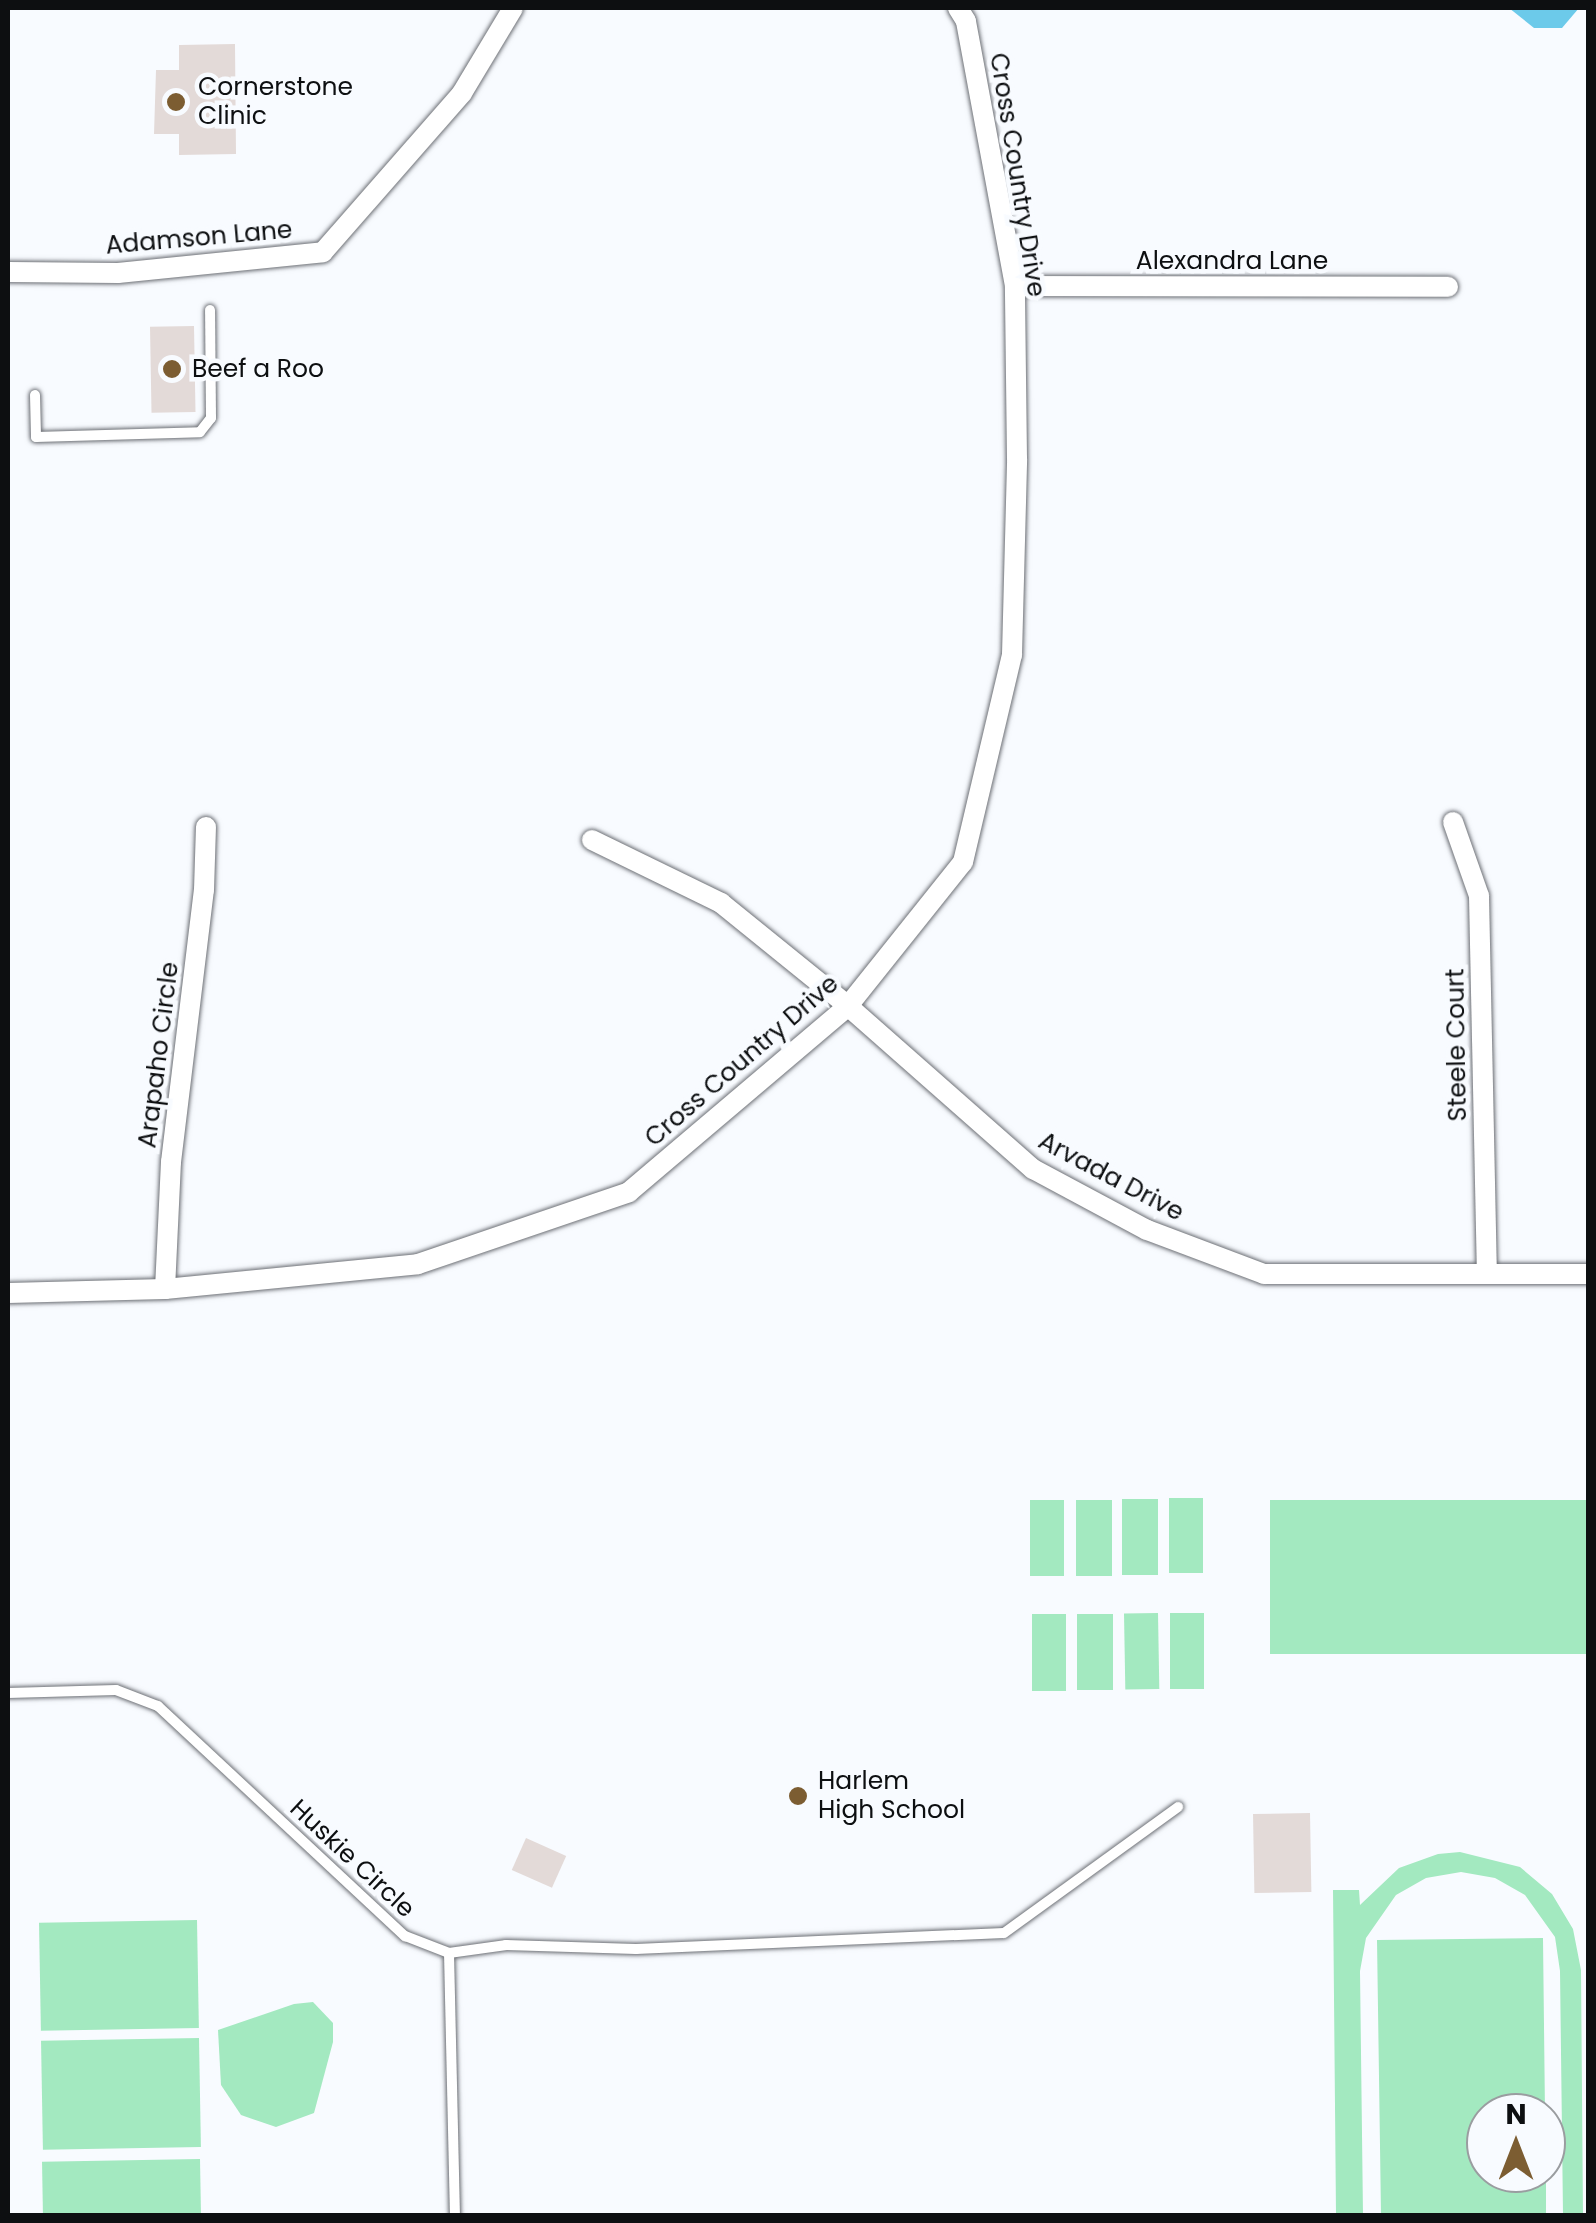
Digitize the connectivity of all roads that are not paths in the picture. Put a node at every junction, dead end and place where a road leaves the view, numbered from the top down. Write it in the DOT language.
graph roads {
  1 [pos="514,8"];
  2 [pos="958,8"];
  3 [pos="8,272"];
  4 [pos="1015,286"];
  5 [pos="1448,287"];
  6 [pos="210,310"];
  7 [pos="35,395"];
  8 [pos="1453,822"];
  9 [pos="206,827"];
  10 [pos="592,840"];
  11 [pos="848,1006"];
  12 [pos="1487,1272"];
  13 [pos="1588,1274"];
  14 [pos="165,1290"];
  15 [pos="8,1293"];
  16 [pos="8,1693"];
  17 [pos="1178,1807"];
  18 [pos="449,1953"];
  19 [pos="455,2216"];
  1 -- 3 [label="street, Adamson Lane"];
  2 -- 4 [label="street, Cross Country Drive"];
  4 -- 5 [label="street, Alexandra Lane"];
  4 -- 11 [label="street, Cross Country Drive"];
  6 -- 7 [label="lane"];
  8 -- 12 [label="street, Steele Court"];
  9 -- 14 [label="street, Arapaho Circle"];
  10 -- 11 [label="street, Arvada Drive"];
  11 -- 12 [label="street, Arvada Drive"];
  11 -- 14 [label="street, Cross Country Drive"];
  12 -- 13 [label="street, Arvada Drive"];
  14 -- 15 [label="street, Cross Country Drive"];
  16 -- 18 [label="lane, Huskie Circle"];
  17 -- 18 [label="lane"];
  18 -- 19 [label="lane"];
}
